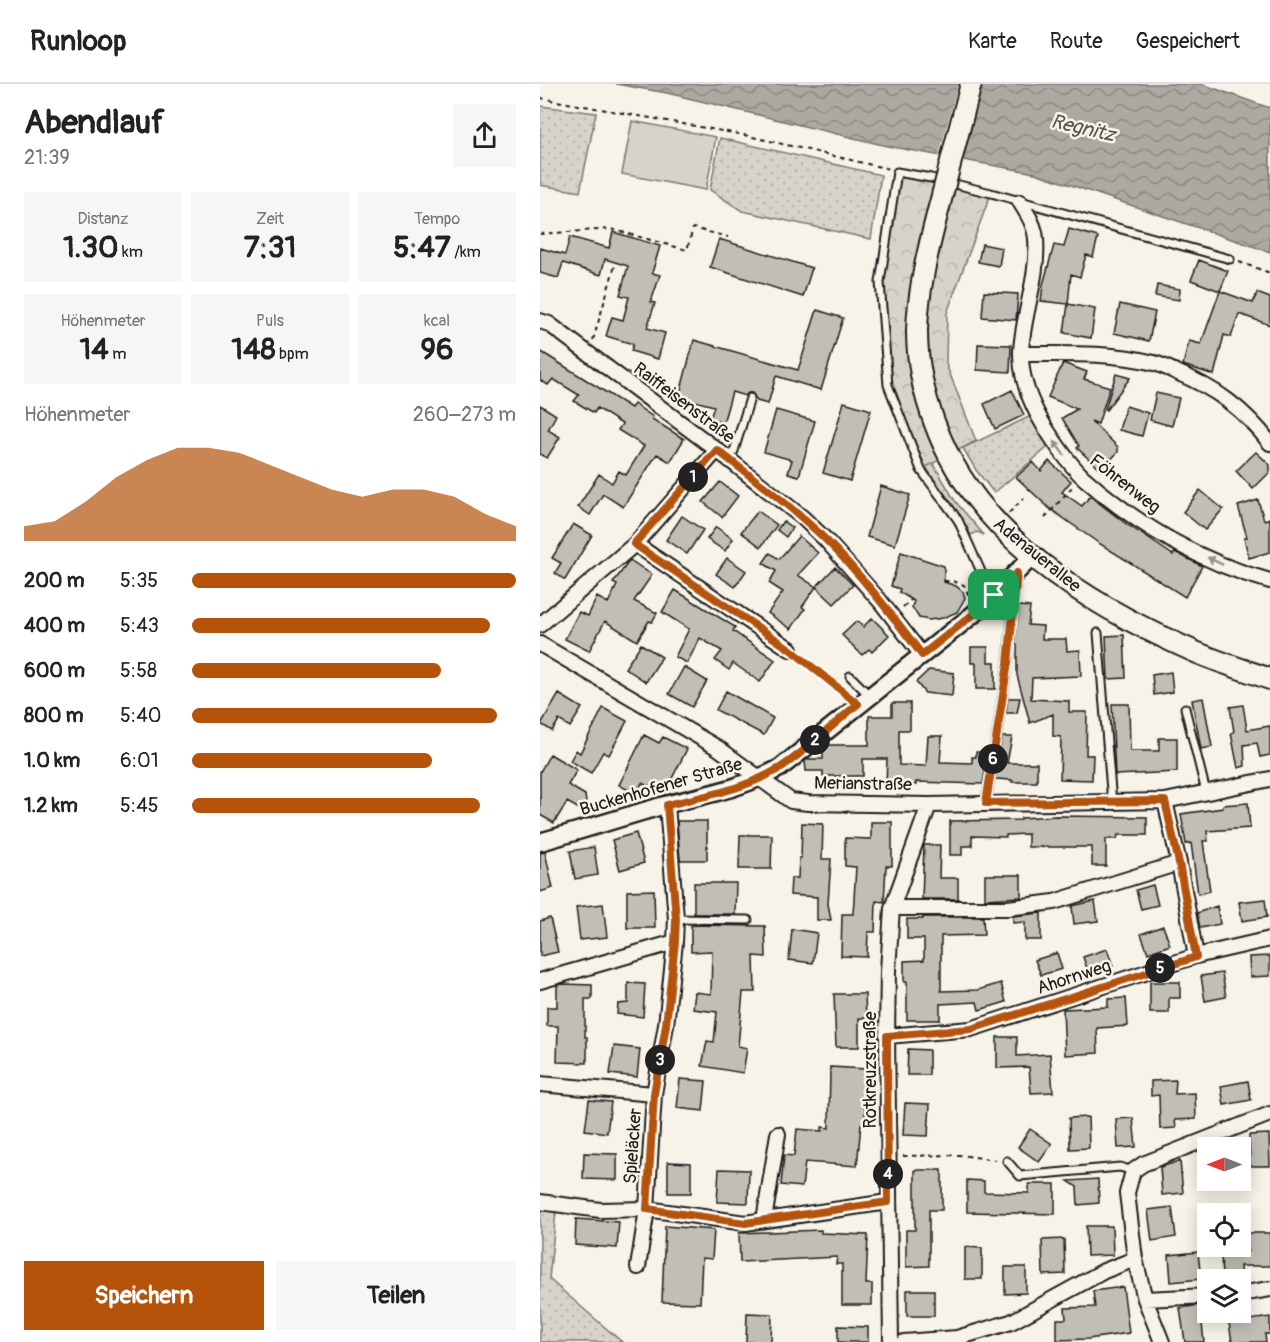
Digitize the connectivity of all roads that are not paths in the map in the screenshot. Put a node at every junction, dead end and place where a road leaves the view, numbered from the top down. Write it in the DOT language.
graph roads {
  1 [pos="971,84"];
  2 [pos="1020,201"];
  3 [pos="1230,260"];
  4 [pos="540,321"];
  5 [pos="1021,354"];
  6 [pos="750,398"];
  7 [pos="1270,443"];
  8 [pos="717,450"];
  9 [pos="729,459"];
  10 [pos="634,544"];
  11 [pos="1033,556"];
  12 [pos="1017,573"];
  13 [pos="1270,580"];
  14 [pos="994,595"];
  15 [pos="540,625"];
  16 [pos="1098,633"];
  17 [pos="540,644"];
  18 [pos="790,649"];
  19 [pos="922,655"];
  20 [pos="850,676"];
  21 [pos="1270,679"];
  22 [pos="863,700"];
  23 [pos="1185,708"];
  24 [pos="759,779"];
  25 [pos="1270,779"];
  26 [pos="1206,792"];
  27 [pos="1165,801"];
  28 [pos="986,803"];
  29 [pos="1112,803"];
  30 [pos="667,805"];
  31 [pos="929,805"];
  32 [pos="540,842"];
  33 [pos="1179,863"];
  34 [pos="892,908"];
  35 [pos="676,919"];
  36 [pos="748,920"];
  37 [pos="1270,939"];
  38 [pos="675,942"];
  39 [pos="1196,957"];
  40 [pos="540,981"];
  41 [pos="887,1036"];
  42 [pos="540,1084"];
  43 [pos="654,1094"];
  44 [pos="1270,1114"];
  45 [pos="778,1134"];
  46 [pos="1007,1161"];
  47 [pos="1133,1171"];
  48 [pos="540,1202"];
  49 [pos="888,1202"];
  50 [pos="647,1209"];
  51 [pos="764,1220"];
  52 [pos="1135,1259"];
  53 [pos="638,1267"];
  54 [pos="1270,1289"];
  55 [pos="1251,1292"];
  56 [pos="1197,1297"];
  57 [pos="1145,1299"];
  58 [pos="891,1342"];
  59 [pos="904,1342"];
  60 [pos="1162,1342"];
  1 -- 11 [label="main road, Adenauerallee, bridge"];
  2 -- 3 [label="lane"];
  2 -- 5 [label="street, Föhrenweg"];
  2 -- 14 [label="lane"];
  4 -- 8 [label="street, Raiffeisenstraße"];
  5 -- 7 [label="street"];
  13 -- 5 [label="street, Föhrenweg, one-way"];
  6 -- 9 [label="lane"];
  8 -- 9 [label="street, Raiffeisenstraße"];
  8 -- 10 [label="street"];
  9 -- 19 [label="street, Raiffeisenstraße"];
  10 -- 15 [label="street"];
  10 -- 18 [label="street"];
  11 -- 12 [label="street, Merianstraße"];
  11 -- 21 [label="main road, Adenauerallee"];
  12 -- 14 [label="street, Merianstraße"];
  12 -- 28 [label="lane"];
  14 -- 19 [label="street, Merianstraße"];
  16 -- 29 [label="lane"];
  17 -- 24 [label="street"];
  19 -- 22 [label="street, Merianstraße"];
  20 -- 22 [label="lane"];
  22 -- 24 [label="street, Merianstraße"];
  23 -- 26 [label="lane"];
  24 -- 30 [label="street, Buckenhofener Straße"];
  24 -- 31 [label="street, Merianstraße"];
  25 -- 26 [label="street, Merianstraße"];
  26 -- 27 [label="street, Merianstraße"];
  27 -- 29 [label="street, Merianstraße"];
  27 -- 33 [label="street"];
  28 -- 29 [label="street, Merianstraße"];
  28 -- 31 [label="street, Merianstraße"];
  30 -- 32 [label="street, Buckenhofener Straße"];
  30 -- 35 [label="street, Spieläcker"];
  31 -- 34 [label="street, Rotkreuzstraße"];
  33 -- 34 [label="street"];
  33 -- 39 [label="street"];
  34 -- 41 [label="street, Rotkreuzstraße"];
  35 -- 36 [label="lane"];
  35 -- 38 [label="street, Spieläcker"];
  37 -- 39 [label="street, Ahornweg"];
  38 -- 40 [label="street"];
  38 -- 43 [label="street, Spieläcker"];
  39 -- 41 [label="street, Ahornweg"];
  41 -- 49 [label="street, Rotkreuzstraße"];
  42 -- 43 [label="street"];
  43 -- 50 [label="street, Spieläcker"];
  44 -- 47 [label="street"];
  45 -- 51 [label="street"];
  46 -- 47 [label="lane"];
  47 -- 52 [label="street"];
  48 -- 50 [label="street"];
  49 -- 51 [label="street"];
  49 -- 58 [label="street, Rotkreuzstraße"];
  50 -- 51 [label="street"];
  50 -- 53 [label="street, Spieläcker"];
  52 -- 57 [label="street"];
  52 -- 59 [label="street"];
  54 -- 55 [label="street"];
  56 -- 57 [label="street"];
  57 -- 60 [label="street"];
}
